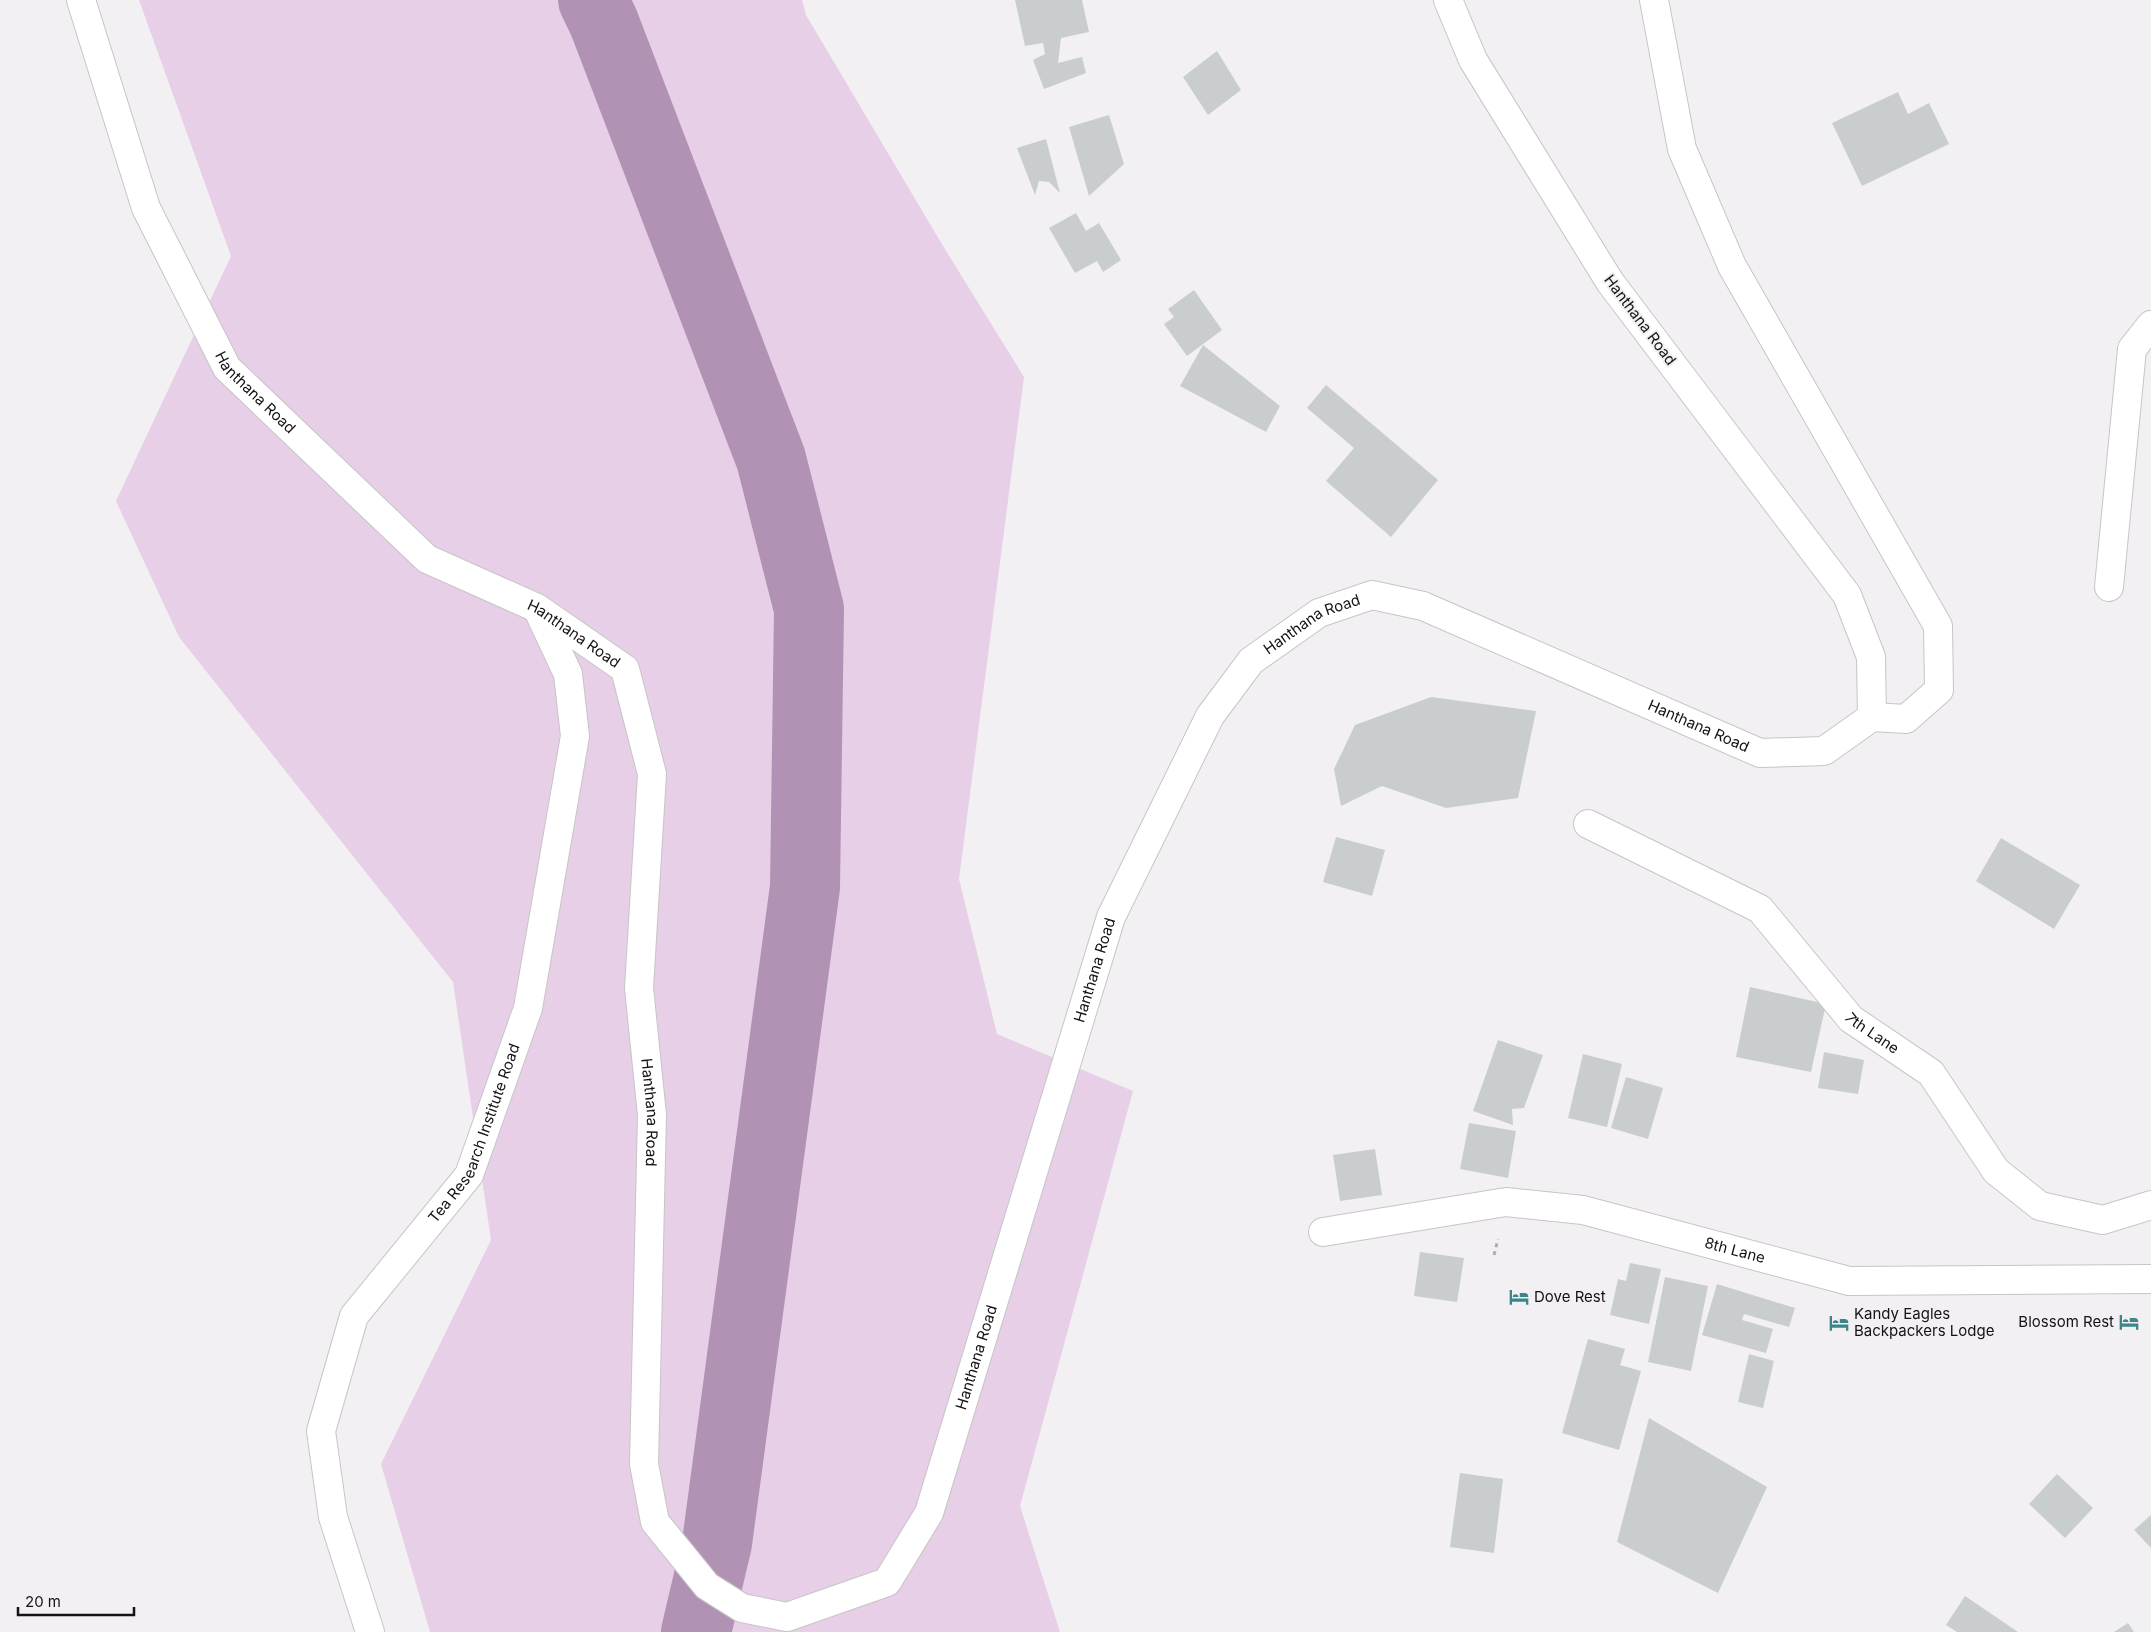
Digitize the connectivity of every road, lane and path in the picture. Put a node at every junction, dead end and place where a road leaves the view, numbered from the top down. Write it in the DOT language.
graph roads {
  1 [pos="81,0"];
  2 [pos="1448,0"];
  3 [pos="1654,0"];
  4 [pos="2151,325"];
  5 [pos="2109,587"];
  6 [pos="537,608"];
  7 [pos="1872,716"];
  8 [pos="1588,824"];
  9 [pos="2151,1205"];
  10 [pos="1323,1232"];
  11 [pos="2151,1279"];
  12 [pos="370,1632"];
  1 -- 6 [label="street, Hanthana Road"];
  2 -- 7 [label="street, Hanthana Road"];
  3 -- 7 [label="street"];
  4 -- 5 [label="street"];
  6 -- 7 [label="street, Hanthana Road"];
  6 -- 12 [label="street, Tea Research Institute Road"];
  8 -- 9 [label="street, 7th Lane"];
  10 -- 11 [label="street, 8th Lane"];
}
